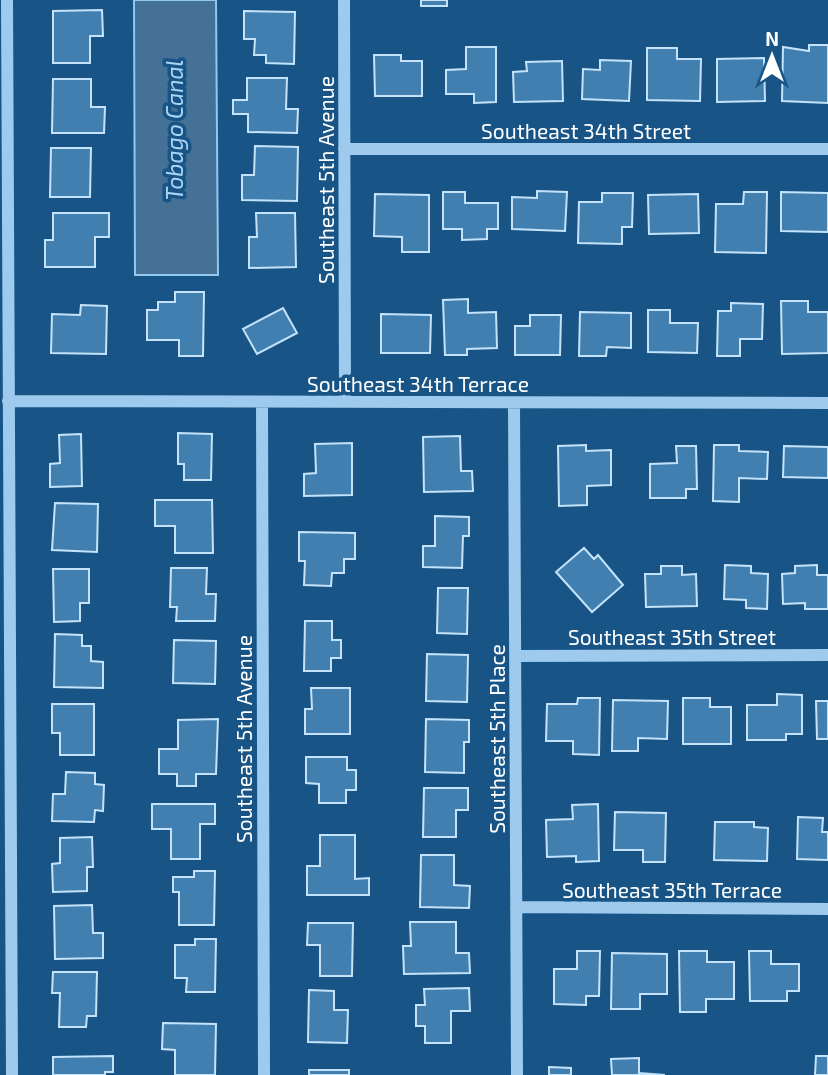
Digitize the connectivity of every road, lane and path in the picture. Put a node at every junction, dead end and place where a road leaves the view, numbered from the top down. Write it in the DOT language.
graph roads {
  1 [pos="7,0"];
  2 [pos="344,0"];
  3 [pos="344,149"];
  4 [pos="828,149"];
  5 [pos="8,401"];
  6 [pos="262,402"];
  7 [pos="345,402"];
  8 [pos="514,403"];
  9 [pos="828,403"];
  10 [pos="828,655"];
  11 [pos="515,656"];
  12 [pos="516,907"];
  13 [pos="828,909"];
  14 [pos="12,1075"];
  15 [pos="264,1075"];
  16 [pos="517,1075"];
  1 -- 5 [label="street"];
  2 -- 3 [label="street, Southeast 5th Avenue"];
  3 -- 4 [label="street, Southeast 34th Street"];
  3 -- 7 [label="street, Southeast 5th Avenue"];
  5 -- 6 [label="street, Southeast 34th Terrace"];
  5 -- 14 [label="street"];
  6 -- 7 [label="street, Southeast 34th Terrace"];
  6 -- 15 [label="street, Southeast 5th Avenue"];
  7 -- 8 [label="street, Southeast 34th Terrace"];
  8 -- 9 [label="street, Southeast 34th Terrace"];
  8 -- 11 [label="street, Southeast 5th Place"];
  10 -- 11 [label="street, Southeast 35th Street"];
  11 -- 12 [label="street, Southeast 5th Place"];
  12 -- 13 [label="street, Southeast 35th Terrace"];
  12 -- 16 [label="street, Southeast 5th Place"];
}
